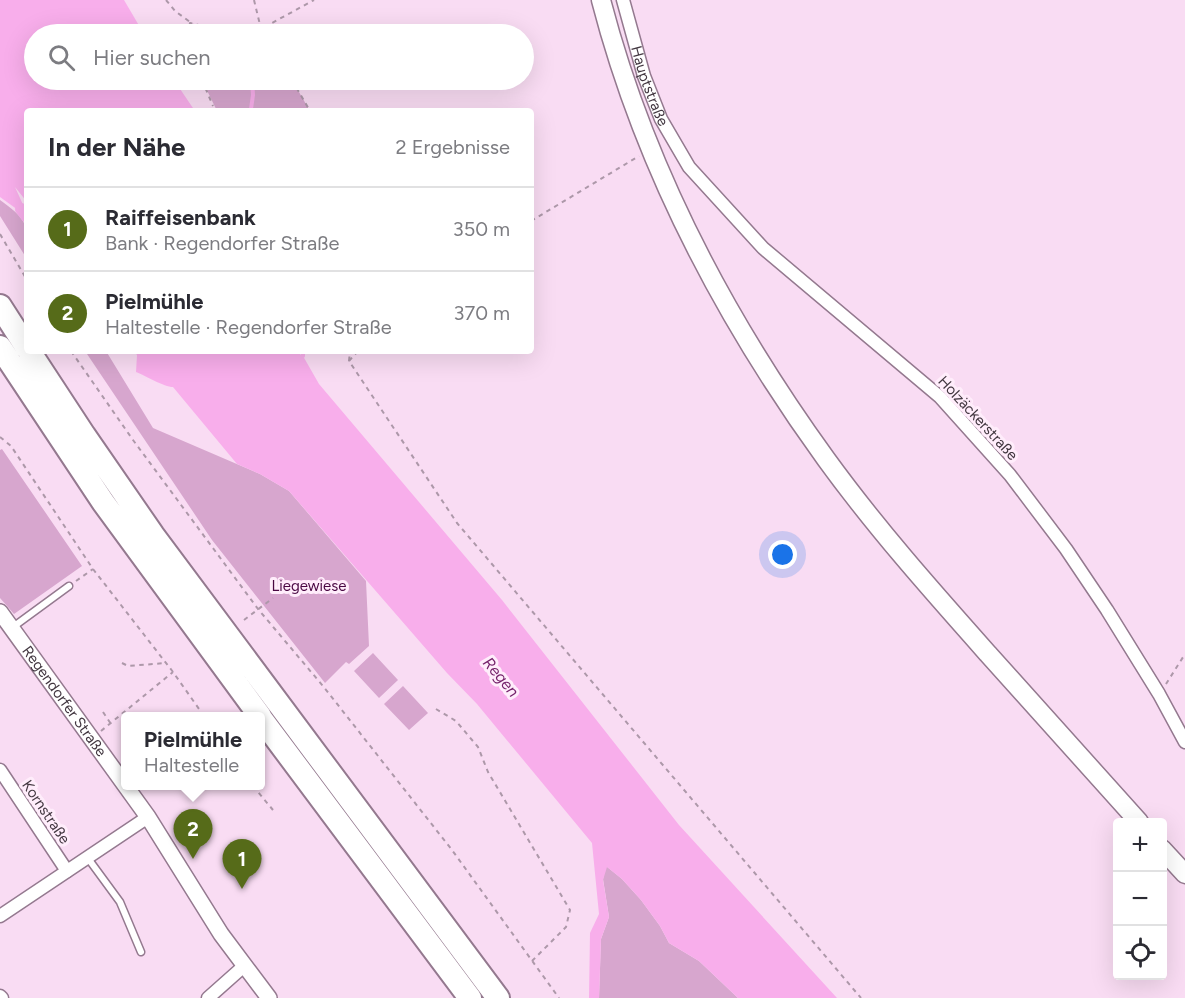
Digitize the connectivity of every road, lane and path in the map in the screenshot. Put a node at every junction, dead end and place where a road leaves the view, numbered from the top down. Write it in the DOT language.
graph roads {
  1 [pos="166,0"];
  2 [pos="254,0"];
  3 [pos="314,0"];
  4 [pos="601,0"];
  5 [pos="623,0"];
  6 [pos="190,23"];
  7 [pos="194,24"];
  8 [pos="260,24"];
  9 [pos="270,24"];
  10 [pos="206,90"];
  11 [pos="298,90"];
  12 [pos="213,106"];
  13 [pos="308,108"];
  14 [pos="651,147"];
  15 [pos="689,167"];
  16 [pos="534,219"];
  17 [pos="0,234"];
  18 [pos="24,275"];
  19 [pos="0,306"];
  20 [pos="24,343"];
  21 [pos="0,347"];
  22 [pos="31,354"];
  23 [pos="73,354"];
  24 [pos="350,354"];
  25 [pos="356,354"];
  26 [pos="349,362"];
  27 [pos="0,437"];
  28 [pos="93,569"];
  29 [pos="69,586"];
  30 [pos="273,598"];
  31 [pos="258,609"];
  32 [pos="0,612"];
  33 [pos="244,620"];
  34 [pos="6,631"];
  35 [pos="1185,654"];
  36 [pos="122,663"];
  37 [pos="166,663"];
  38 [pos="173,672"];
  39 [pos="1160,694"];
  40 [pos="436,709"];
  41 [pos="103,712"];
  42 [pos="125,712"];
  43 [pos="201,712"];
  44 [pos="256,712"];
  45 [pos="121,716"];
  46 [pos="111,724"];
  47 [pos="265,724"];
  48 [pos="91,738"];
  49 [pos="1185,742"];
  50 [pos="0,770"];
  51 [pos="121,780"];
  52 [pos="129,790"];
  53 [pos="256,790"];
  54 [pos="273,810"];
  55 [pos="148,817"];
  56 [pos="1135,818"];
  57 [pos="1167,854"];
  58 [pos="87,857"];
  59 [pos="68,871"];
  60 [pos="1185,874"];
  61 [pos="0,916"];
  62 [pos="141,952"];
  63 [pos="532,961"];
  64 [pos="244,966"];
  65 [pos="208,998"];
  66 [pos="269,998"];
  67 [pos="470,998"];
  68 [pos="498,998"];
  69 [pos="559,998"];
  70 [pos="861,998"];
  1 -- 6 [label="path"];
  2 -- 8 [label="path"];
  3 -- 9 [label="path"];
  4 -- 14 [label="main road, Hauptstraße"];
  5 -- 15 [label="street, Hauptstraße"];
  6 -- 7 [label="path"];
  10 -- 12 [label="path"];
  11 -- 13 [label="path"];
  14 -- 16 [label="path"];
  14 -- 56 [label="main road, Hauptstraße"];
  15 -- 39 [label="street, Holzäckerstraße"];
  17 -- 18 [label="path"];
  19 -- 20 [label="highway"];
  21 -- 44 [label="highway"];
  22 -- 68 [label="highway"];
  23 -- 31 [label="path"];
  24 -- 26 [label="path"];
  25 -- 26 [label="path"];
  26 -- 70 [label="path"];
  27 -- 28 [label="path"];
  28 -- 29 [label="path"];
  28 -- 37 [label="path"];
  29 -- 34 [label="lane"];
  30 -- 31 [label="path"];
  31 -- 33 [label="path"];
  31 -- 63 [label="path"];
  32 -- 34 [label="street, Regendorfer Straße"];
  34 -- 48 [label="street, Regendorfer Straße"];
  35 -- 39 [label="path"];
  36 -- 37 [label="path"];
  37 -- 38 [label="path"];
  38 -- 42 [label="path"];
  38 -- 43 [label="path"];
  39 -- 49 [label="street, Holzäckerstraße"];
  40 -- 63 [label="path"];
  41 -- 46 [label="path"];
  45 -- 46 [label="path"];
  46 -- 48 [label="path"];
  47 -- 67 [label="highway"];
  48 -- 51 [label="street, Regendorfer Straße"];
  50 -- 59 [label="street, Kornstraße"];
  52 -- 55 [label="street, Regendorfer Straße"];
  53 -- 54 [label="path"];
  55 -- 58 [label="street"];
  55 -- 64 [label="street, Regendorfer Straße"];
  57 -- 60 [label="main road"];
  58 -- 59 [label="street"];
  58 -- 62 [label="lane"];
  59 -- 61 [label="street"];
  63 -- 69 [label="path"];
  64 -- 65 [label="street"];
  64 -- 66 [label="street, Regendorfer Straße"];
}
